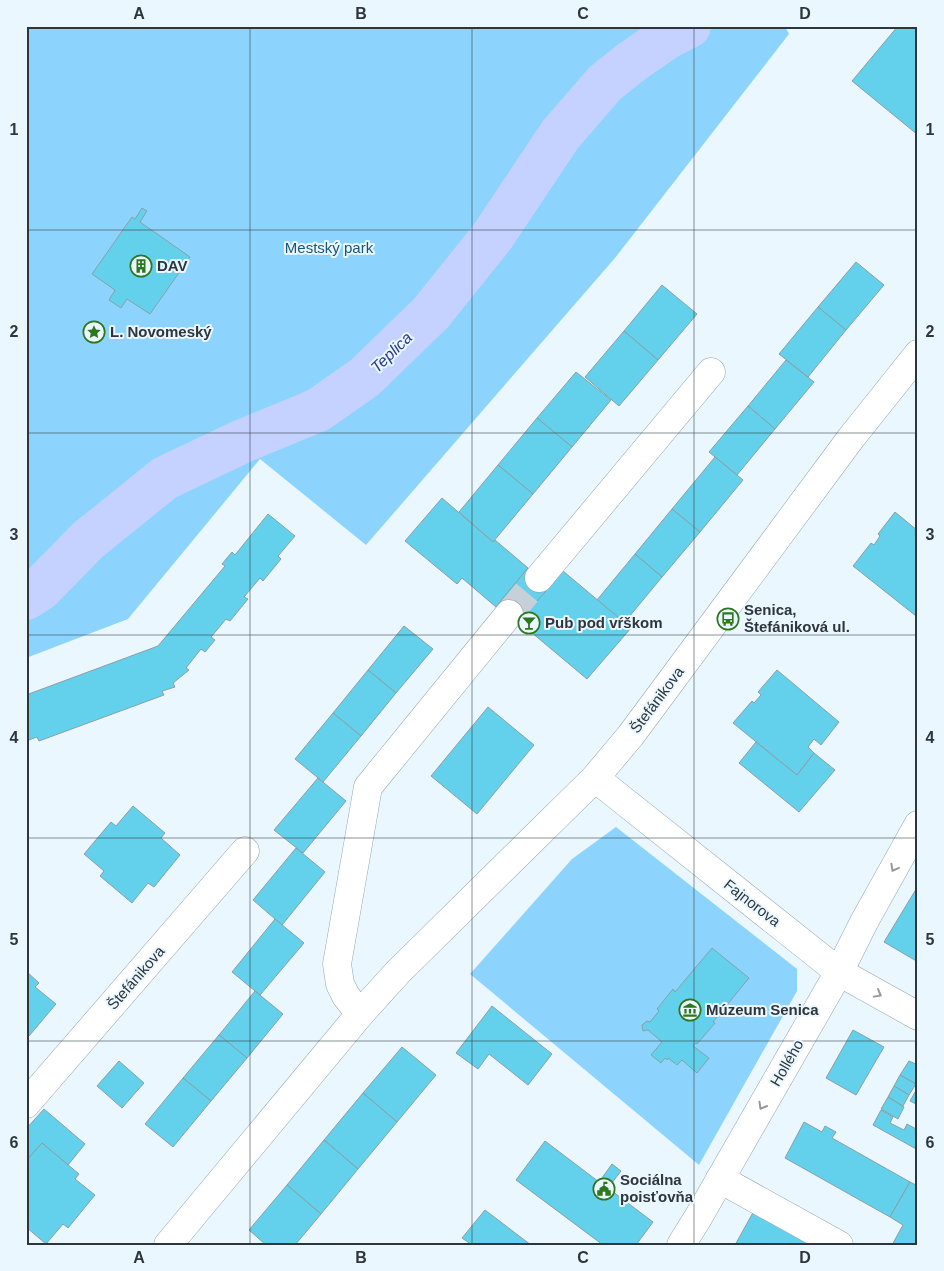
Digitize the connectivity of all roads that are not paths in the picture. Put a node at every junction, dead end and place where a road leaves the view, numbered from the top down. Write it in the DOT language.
graph roads {
  1 [pos="918,354"];
  2 [pos="711,372"];
  3 [pos="539,578"];
  4 [pos="509,614"];
  5 [pos="595,778"];
  6 [pos="918,825"];
  7 [pos="244,852"];
  8 [pos="839,972"];
  9 [pos="360,1014"];
  10 [pos="918,1016"];
  11 [pos="26,1104"];
  12 [pos="720,1179"];
  13 [pos="168,1245"];
  14 [pos="681,1245"];
  15 [pos="839,1245"];
  1 -- 5 [label="street, Štefánikova"];
  2 -- 3 [label="street"];
  4 -- 9 [label="street"];
  5 -- 8 [label="street, Fajnorova"];
  5 -- 9 [label="street, Štefánikova"];
  6 -- 8 [label="street, Hollého, one-way"];
  7 -- 11 [label="street, Štefánikova"];
  8 -- 10 [label="street, Fajnorova, one-way"];
  8 -- 12 [label="street, Hollého, one-way"];
  9 -- 13 [label="street, Štefánikova"];
  12 -- 14 [label="street, Hollého"];
  12 -- 15 [label="street"];
}
